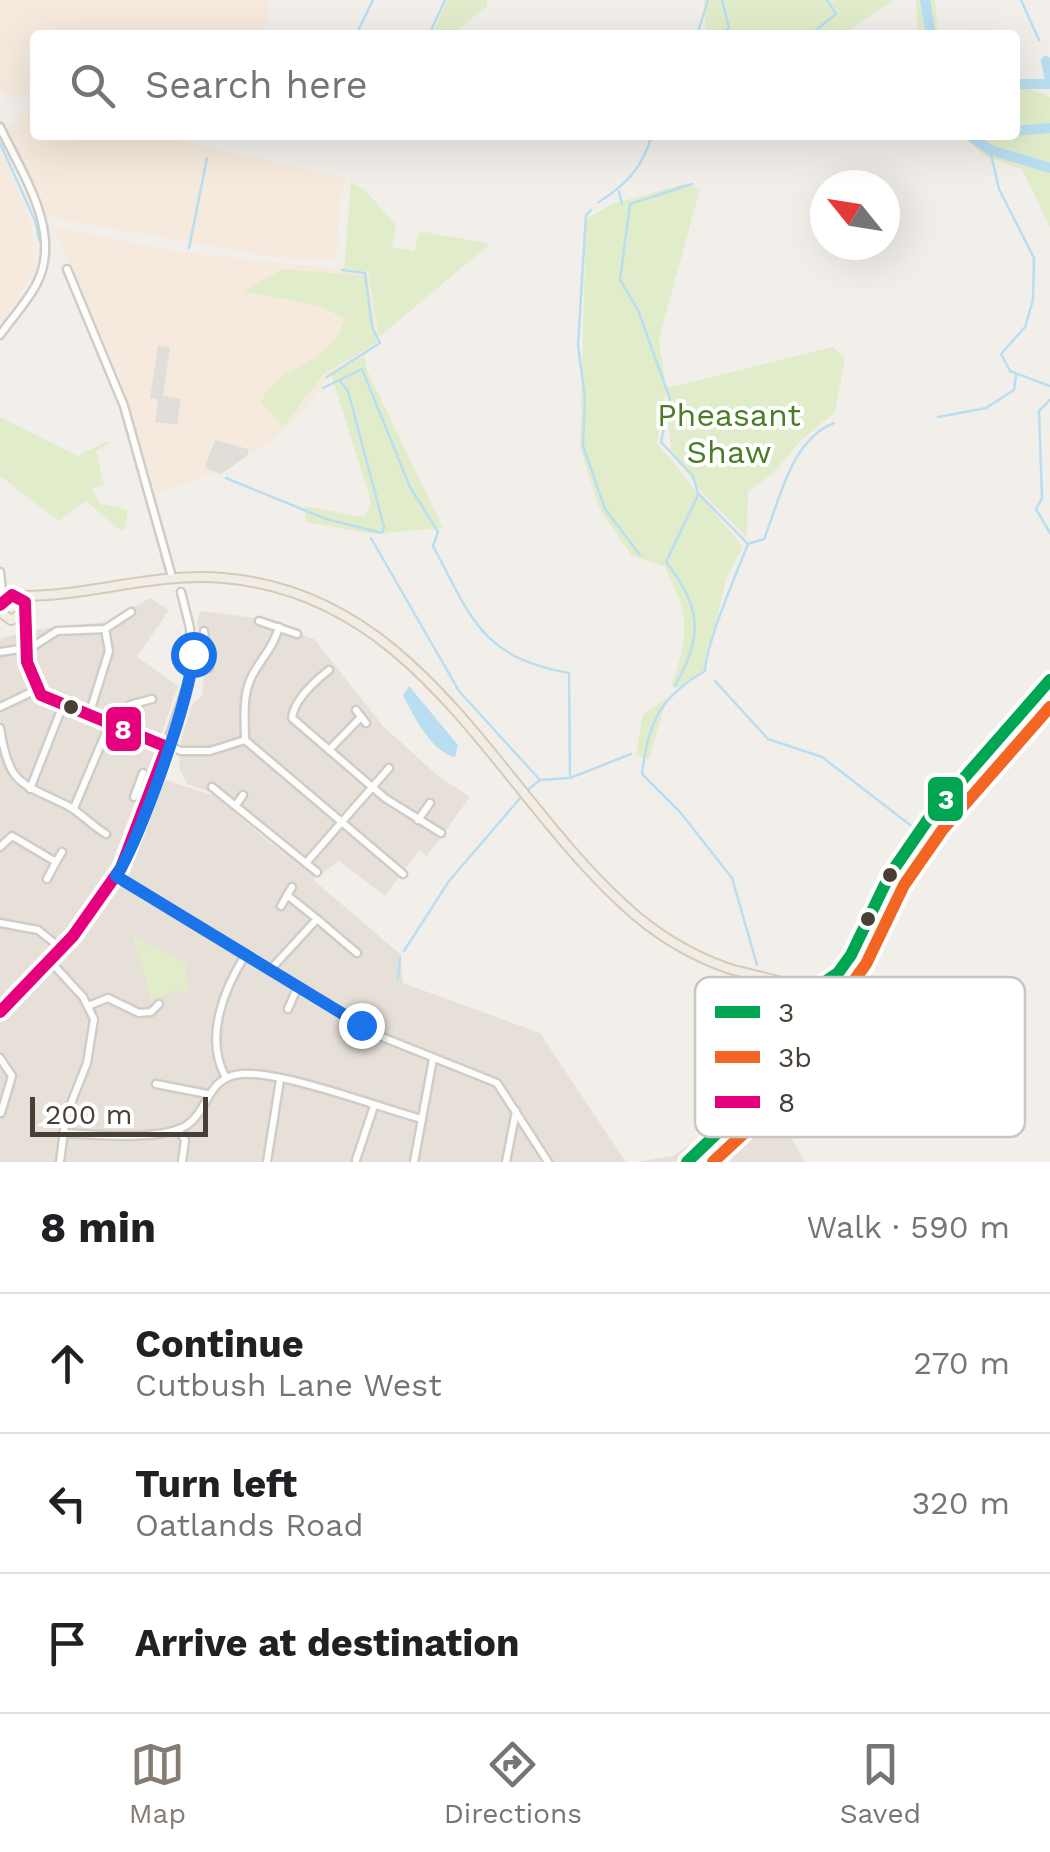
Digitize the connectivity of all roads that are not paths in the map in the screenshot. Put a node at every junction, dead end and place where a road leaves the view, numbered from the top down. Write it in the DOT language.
graph roads {
  1 [pos="0,126"];
  2 [pos="67,270"];
  3 [pos="0,335"];
  4 [pos="1,576"];
  5 [pos="172,578"];
  6 [pos="193,594"];
  7 [pos="18,595"];
  8 [pos="46,598"];
  9 [pos="1,604"];
  10 [pos="131,612"];
  11 [pos="25,613"];
  12 [pos="6,620"];
  13 [pos="259,622"];
  14 [pos="279,627"];
  15 [pos="105,628"];
  16 [pos="204,631"];
  17 [pos="297,634"];
  18 [pos="23,635"];
  19 [pos="25,647"];
  20 [pos="0,652"];
  21 [pos="209,653"];
  22 [pos="193,654"];
  23 [pos="208,668"];
  24 [pos="330,670"];
  25 [pos="1050,680"];
  26 [pos="36,690"];
  27 [pos="152,699"];
  28 [pos="63,706"];
  29 [pos="0,707"];
  30 [pos="90,715"];
  31 [pos="361,717"];
  32 [pos="110,723"];
  33 [pos="0,728"];
  34 [pos="131,732"];
  35 [pos="246,740"];
  36 [pos="167,747"];
  37 [pos="329,750"];
  38 [pos="389,768"];
  39 [pos="143,772"];
  40 [pos="10,774"];
  41 [pos="0,779"];
  42 [pos="212,787"];
  43 [pos="372,787"];
  44 [pos="138,788"];
  45 [pos="30,789"];
  46 [pos="151,792"];
  47 [pos="244,796"];
  48 [pos="134,797"];
  49 [pos="430,803"];
  50 [pos="236,805"];
  51 [pos="74,808"];
  52 [pos="100,818"];
  53 [pos="418,820"];
  54 [pos="340,824"];
  55 [pos="94,827"];
  56 [pos="441,833"];
  57 [pos="106,834"];
  58 [pos="0,847"];
  59 [pos="62,852"];
  60 [pos="56,862"];
  61 [pos="306,863"];
  62 [pos="316,872"];
  63 [pos="404,874"];
  64 [pos="116,876"];
  65 [pos="47,879"];
  66 [pos="281,906"];
  67 [pos="316,919"];
  68 [pos="0,923"];
  69 [pos="62,949"];
  70 [pos="352,951"];
  71 [pos="246,954"];
  72 [pos="50,962"];
  73 [pos="844,965"];
  74 [pos="270,970"];
  75 [pos="762,977"];
  76 [pos="829,977"];
  77 [pos="840,977"];
  78 [pos="298,986"];
  79 [pos="159,1004"];
  80 [pos="88,1006"];
  81 [pos="288,1009"];
  82 [pos="0,1012"];
  83 [pos="0,1058"];
  84 [pos="433,1059"];
  85 [pos="226,1078"];
  86 [pos="280,1080"];
  87 [pos="156,1084"];
  88 [pos="207,1094"];
  89 [pos="374,1106"];
  90 [pos="516,1111"];
  91 [pos="1,1112"];
  92 [pos="422,1120"];
  93 [pos="178,1130"];
  94 [pos="64,1134"];
  95 [pos="717,1137"];
  96 [pos="699,1158"];
  97 [pos="356,1160"];
  98 [pos="60,1162"];
  99 [pos="182,1162"];
  100 [pos="267,1162"];
  101 [pos="414,1162"];
  102 [pos="506,1162"];
  103 [pos="548,1162"];
  104 [pos="688,1162"];
  1 -- 3 [label="street"];
  2 -- 5 [label="street"];
  4 -- 7 [label="street"];
  4 -- 9 [label="street"];
  5 -- 8 [label="main road"];
  5 -- 75 [label="main road"];
  6 -- 22 [label="street"];
  7 -- 8 [label="main road"];
  7 -- 9 [label="main road"];
  7 -- 11 [label="main road"];
  8 -- 11 [label="main road"];
  9 -- 12 [label="main road"];
  10 -- 15 [label="street"];
  11 -- 12 [label="main road"];
  11 -- 18 [label="street"];
  12 -- 18 [label="street"];
  13 -- 14 [label="street"];
  14 -- 17 [label="street"];
  14 -- 35 [label="street"];
  15 -- 19 [label="street"];
  15 -- 30 [label="street"];
  16 -- 21 [label="street"];
  18 -- 19 [label="street"];
  19 -- 20 [label="street"];
  19 -- 26 [label="street"];
  21 -- 22 [label="street"];
  21 -- 23 [label="street"];
  22 -- 36 [label="street"];
  24 -- 37 [label="street"];
  25 -- 73 [label="main road"];
  26 -- 28 [label="street"];
  26 -- 29 [label="street"];
  27 -- 34 [label="street"];
  28 -- 30 [label="street"];
  28 -- 45 [label="street"];
  30 -- 32 [label="street"];
  31 -- 37 [label="street"];
  32 -- 34 [label="street"];
  32 -- 51 [label="street"];
  33 -- 40 [label="street"];
  34 -- 36 [label="street"];
  35 -- 36 [label="street"];
  35 -- 54 [label="street"];
  36 -- 46 [label="street"];
  37 -- 43 [label="street"];
  38 -- 43 [label="street"];
  39 -- 44 [label="street"];
  40 -- 41 [label="street"];
  40 -- 45 [label="street"];
  42 -- 50 [label="street"];
  43 -- 53 [label="street"];
  43 -- 54 [label="street"];
  44 -- 46 [label="street"];
  44 -- 48 [label="street"];
  45 -- 51 [label="street"];
  46 -- 64 [label="street"];
  47 -- 50 [label="street"];
  49 -- 53 [label="street"];
  50 -- 61 [label="street"];
  51 -- 55 [label="street"];
  52 -- 55 [label="street"];
  53 -- 56 [label="street"];
  54 -- 61 [label="street"];
  54 -- 63 [label="street"];
  55 -- 57 [label="street"];
  58 -- 60 [label="street"];
  59 -- 60 [label="street"];
  60 -- 65 [label="street"];
  61 -- 62 [label="street"];
  64 -- 69 [label="street"];
  64 -- 71 [label="street"];
  66 -- 67 [label="street"];
  67 -- 70 [label="street"];
  67 -- 74 [label="street"];
  68 -- 69 [label="street"];
  69 -- 72 [label="street"];
  71 -- 74 [label="street"];
  71 -- 85 [label="street"];
  72 -- 80 [label="street"];
  72 -- 82 [label="street"];
  73 -- 76 [label="main road"];
  73 -- 77 [label="main road"];
  74 -- 78 [label="street"];
  78 -- 81 [label="street"];
  78 -- 84 [label="street"];
  79 -- 80 [label="street"];
  80 -- 94 [label="street"];
  83 -- 91 [label="street"];
  84 -- 90 [label="street"];
  84 -- 92 [label="street"];
  85 -- 86 [label="street"];
  85 -- 88 [label="street"];
  86 -- 89 [label="street"];
  86 -- 100 [label="street"];
  87 -- 88 [label="street"];
  88 -- 93 [label="street"];
  89 -- 92 [label="street"];
  89 -- 97 [label="street"];
  90 -- 102 [label="street"];
  90 -- 103 [label="street"];
  92 -- 101 [label="street"];
  93 -- 94 [label="street"];
  93 -- 99 [label="street"];
  94 -- 98 [label="street"];
  95 -- 96 [label="main road"];
  96 -- 104 [label="main road"];
}
